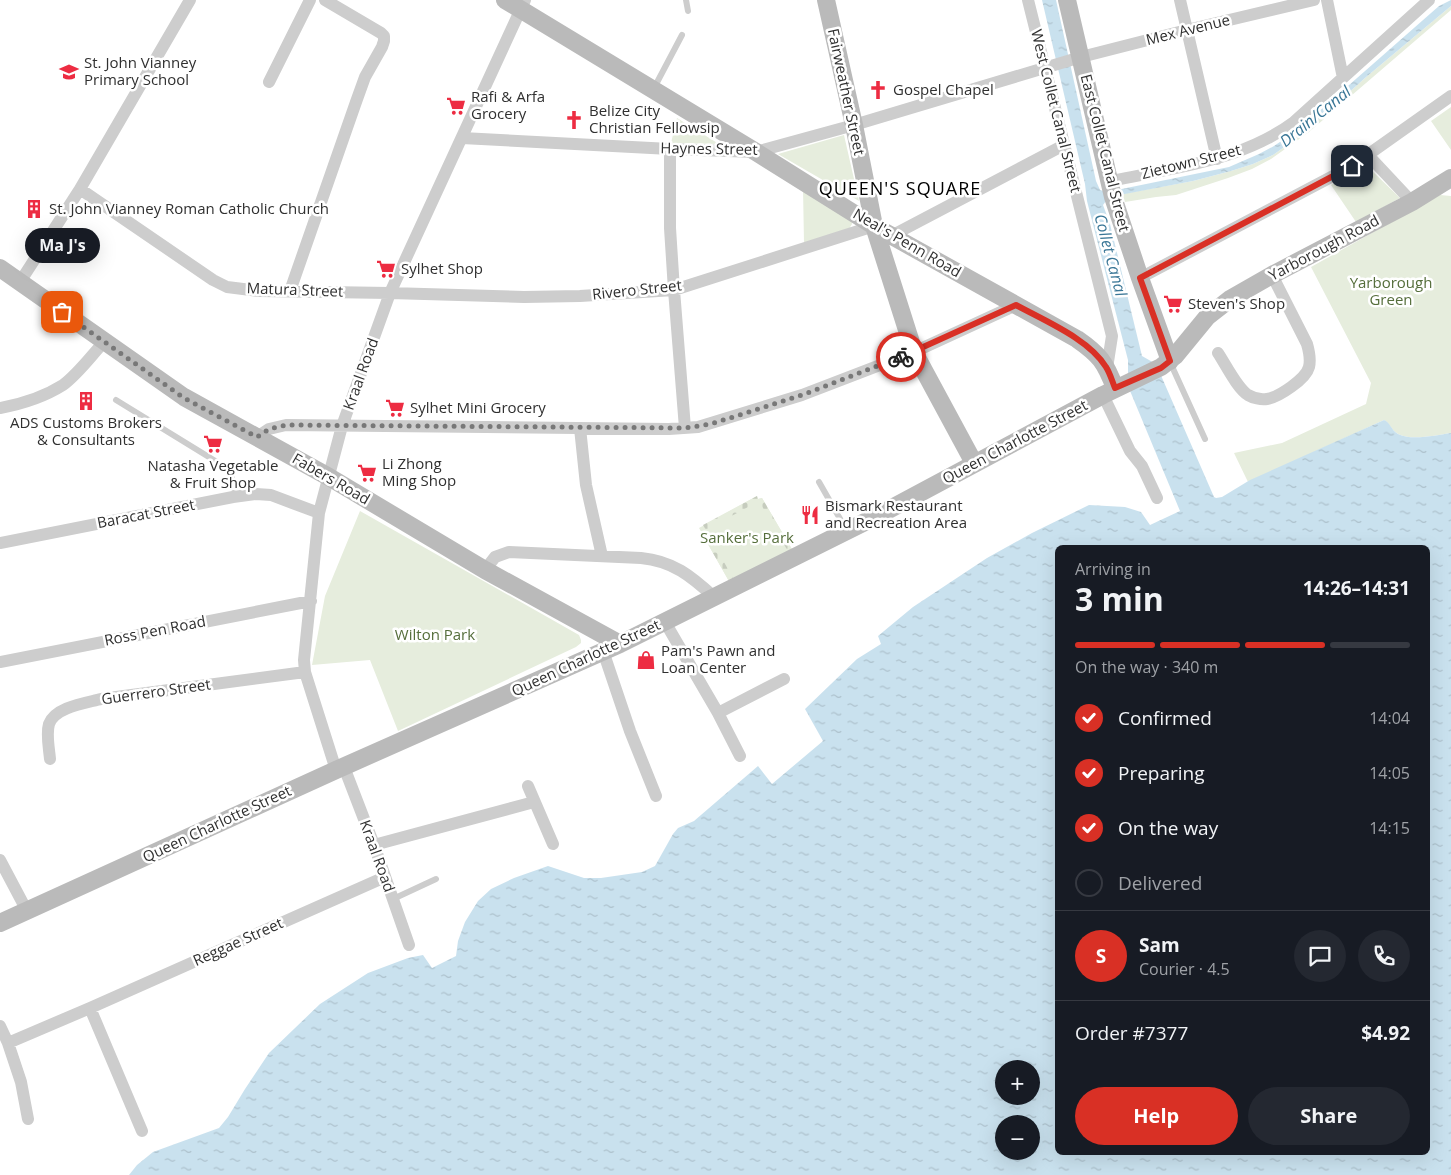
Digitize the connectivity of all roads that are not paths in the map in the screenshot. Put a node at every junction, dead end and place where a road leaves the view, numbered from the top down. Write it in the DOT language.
graph roads {
  1 [pos="190,0"];
  2 [pos="310,0"];
  3 [pos="325,0"];
  4 [pos="505,0"];
  5 [pos="686,0"];
  6 [pos="826,0"];
  7 [pos="1028,0"];
  8 [pos="1067,0"];
  9 [pos="1180,0"];
  10 [pos="1314,0"];
  11 [pos="1327,0"];
  12 [pos="1429,0"];
  13 [pos="523,5"];
  14 [pos="688,11"];
  15 [pos="1187,30"];
  16 [pos="682,35"];
  17 [pos="1063,62"];
  18 [pos="1343,78"];
  19 [pos="269,82"];
  20 [pos="653,90"];
  21 [pos="1451,96"];
  22 [pos="854,125"];
  23 [pos="462,138"];
  24 [pos="1064,145"];
  25 [pos="670,149"];
  26 [pos="756,152"];
  27 [pos="1368,155"];
  28 [pos="1217,159"];
  29 [pos="1451,178"];
  30 [pos="80,189"];
  31 [pos="1112,190"];
  32 [pos="1412,202"];
  33 [pos="874,226"];
  34 [pos="893,236"];
  35 [pos="0,268"];
  36 [pos="1272,275"];
  37 [pos="1140,278"];
  38 [pos="20,282"];
  39 [pos="674,290"];
  40 [pos="290,291"];
  41 [pos="390,293"];
  42 [pos="1016,305"];
  43 [pos="104,342"];
  44 [pos="914,352"];
  45 [pos="1218,353"];
  46 [pos="1165,364"];
  47 [pos="1107,368"];
  48 [pos="1114,389"];
  49 [pos="116,400"];
  50 [pos="0,408"];
  51 [pos="342,426"];
  52 [pos="580,428"];
  53 [pos="685,428"];
  54 [pos="257,437"];
  55 [pos="1205,439"];
  56 [pos="974,463"];
  57 [pos="329,477"];
  58 [pos="819,482"];
  59 [pos="236,496"];
  60 [pos="1157,498"];
  61 [pos="319,513"];
  62 [pos="847,531"];
  63 [pos="0,543"];
  64 [pos="602,556"];
  65 [pos="485,570"];
  66 [pos="714,596"];
  67 [pos="310,601"];
  68 [pos="665,622"];
  69 [pos="620,644"];
  70 [pos="603,651"];
  71 [pos="0,662"];
  72 [pos="305,672"];
  73 [pos="784,679"];
  74 [pos="718,713"];
  75 [pos="740,756"];
  76 [pos="50,759"];
  77 [pos="340,769"];
  78 [pos="528,786"];
  79 [pos="656,796"];
  80 [pos="534,802"];
  81 [pos="554,844"];
  82 [pos="374,845"];
  83 [pos="0,860"];
  84 [pos="385,877"];
  85 [pos="436,879"];
  86 [pos="393,899"];
  87 [pos="27,911"];
  88 [pos="0,923"];
  89 [pos="410,945"];
  90 [pos="90,1008"];
  91 [pos="0,1026"];
  92 [pos="8,1043"];
  93 [pos="28,1119"];
  94 [pos="142,1131"];
  1 -- 30 [label="street"];
  2 -- 19 [label="street"];
  3 -- 40 [label="street"];
  4 -- 13 [label="main road, Neal's Penn Road"];
  5 -- 14 [label="lane"];
  6 -- 22 [label="main road, Fairweather Street"];
  7 -- 17 [label="street, West Collet Canal Street"];
  8 -- 17 [label="main road, East Collet Canal Street"];
  9 -- 15 [label="street"];
  10 -- 15 [label="street, Mex Avenue"];
  11 -- 18 [label="street"];
  12 -- 18 [label="street, Zietown Street"];
  13 -- 20 [label="main road, Neal's Penn Road"];
  13 -- 23 [label="street, Kraal Road"];
  15 -- 17 [label="street, Mex Avenue"];
  15 -- 28 [label="street"];
  16 -- 20 [label="lane"];
  17 -- 22 [label="street, Haynes Street"];
  17 -- 24 [label="street, West Collet Canal Street"];
  17 -- 31 [label="main road, East Collet Canal Street"];
  18 -- 28 [label="street, Zietown Street"];
  20 -- 26 [label="main road, Neal's Penn Road"];
  21 -- 27 [label="street"];
  22 -- 26 [label="street, Haynes Street"];
  22 -- 33 [label="main road, Fairweather Street"];
  23 -- 25 [label="street, Haynes Street"];
  23 -- 41 [label="street, Kraal Road"];
  24 -- 34 [label="street"];
  24 -- 47 [label="street, West Collet Canal Street"];
  25 -- 26 [label="street, Haynes Street"];
  25 -- 39 [label="street"];
  26 -- 33 [label="main road, Neal's Penn Road"];
  27 -- 32 [label="street"];
  27 -- 37 [label="street"];
  28 -- 31 [label="street, Zietown Street"];
  29 -- 32 [label="main road, Yarborough Road"];
  30 -- 38 [label="street"];
  30 -- 40 [label="street, Matura Street"];
  31 -- 37 [label="main road, East Collet Canal Street"];
  32 -- 36 [label="main road, Yarborough Road"];
  33 -- 34 [label="main road, Neal's Penn Road"];
  33 -- 39 [label="street, Rivero Street"];
  33 -- 44 [label="main road, Fairweather Street"];
  34 -- 42 [label="main road, Neal's Penn Road"];
  35 -- 38 [label="main road, Fabers Road"];
  36 -- 45 [label="street"];
  36 -- 46 [label="main road, Yarborough Road"];
  37 -- 46 [label="main road, East Collet Canal Street"];
  38 -- 43 [label="main road, Fabers Road"];
  39 -- 41 [label="street, Rivero Street"];
  39 -- 53 [label="street"];
  40 -- 41 [label="street, Matura Street"];
  41 -- 51 [label="street, Kraal Road"];
  42 -- 44 [label="street"];
  42 -- 47 [label="main road, Neal's Penn Road"];
  43 -- 50 [label="street"];
  43 -- 54 [label="main road, Fabers Road"];
  44 -- 53 [label="street"];
  44 -- 56 [label="main road, Fairweather Street"];
  46 -- 48 [label="main road, Queen Charlotte Street"];
  46 -- 55 [label="lane"];
  47 -- 48 [label="main road, Neal's Penn Road"];
  48 -- 56 [label="main road, Queen Charlotte Street"];
  48 -- 60 [label="street"];
  49 -- 59 [label="lane"];
  51 -- 52 [label="street"];
  51 -- 54 [label="street"];
  51 -- 57 [label="street, Kraal Road"];
  52 -- 53 [label="street"];
  52 -- 64 [label="street"];
  54 -- 57 [label="main road, Fabers Road"];
  56 -- 62 [label="main road, Queen Charlotte Street"];
  57 -- 61 [label="street, Kraal Road"];
  57 -- 65 [label="main road, Fabers Road"];
  58 -- 62 [label="lane"];
  59 -- 61 [label="street, Baracat Street"];
  59 -- 63 [label="street, Baracat Street"];
  61 -- 67 [label="street, Kraal Road"];
  62 -- 66 [label="main road, Queen Charlotte Street"];
  64 -- 65 [label="street"];
  64 -- 66 [label="street"];
  65 -- 69 [label="main road, Fabers Road"];
  66 -- 68 [label="main road, Queen Charlotte Street"];
  67 -- 71 [label="street, Ross Pen Road"];
  67 -- 72 [label="street, Kraal Road"];
  68 -- 69 [label="main road, Queen Charlotte Street"];
  68 -- 74 [label="street"];
  69 -- 70 [label="main road, Queen Charlotte Street"];
  70 -- 77 [label="main road, Queen Charlotte Street"];
  70 -- 79 [label="street"];
  72 -- 76 [label="street, Guerrero Street"];
  72 -- 77 [label="street, Kraal Road"];
  73 -- 74 [label="street"];
  74 -- 75 [label="street"];
  77 -- 82 [label="street, Kraal Road"];
  77 -- 87 [label="main road, Queen Charlotte Street"];
  78 -- 80 [label="street"];
  80 -- 81 [label="street"];
  80 -- 82 [label="street"];
  82 -- 84 [label="street, Kraal Road"];
  83 -- 87 [label="street"];
  84 -- 86 [label="street, Kraal Road"];
  84 -- 90 [label="street, Reggae Street"];
  85 -- 86 [label="lane"];
  86 -- 89 [label="street, Kraal Road"];
  87 -- 88 [label="main road, Queen Charlotte Street"];
  90 -- 92 [label="street, Reggae Street"];
  90 -- 94 [label="street"];
  91 -- 92 [label="street"];
  92 -- 93 [label="street"];
}
